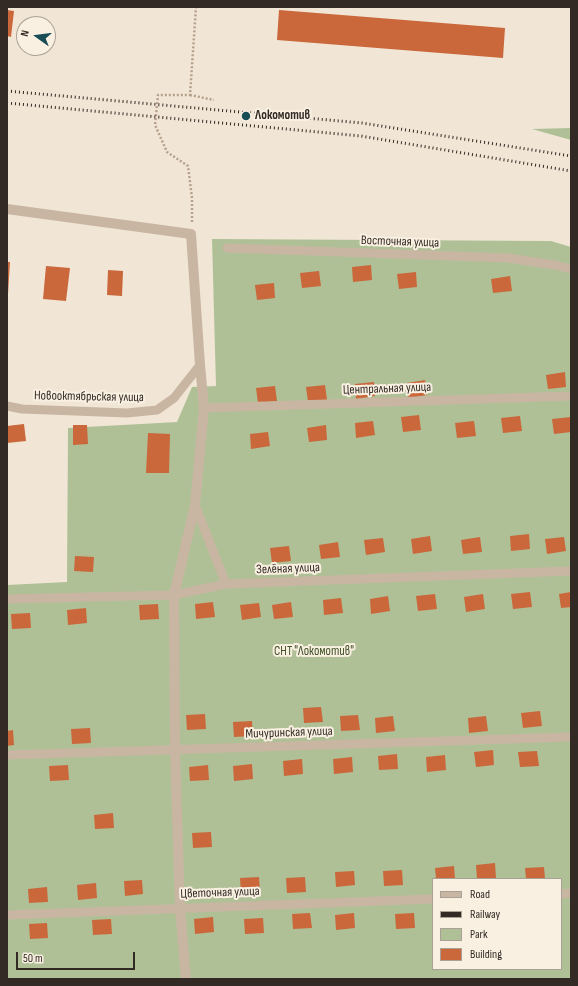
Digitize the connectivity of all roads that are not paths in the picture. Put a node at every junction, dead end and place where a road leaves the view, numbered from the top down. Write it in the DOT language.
graph roads {
  1 [pos="7,209"];
  2 [pos="227,248"];
  3 [pos="571,269"];
  4 [pos="200,365"];
  5 [pos="571,396"];
  6 [pos="7,406"];
  7 [pos="204,408"];
  8 [pos="195,505"];
  9 [pos="571,571"];
  10 [pos="226,584"];
  11 [pos="174,595"];
  12 [pos="7,599"];
  13 [pos="571,737"];
  14 [pos="175,750"];
  15 [pos="7,755"];
  16 [pos="432,898"];
  17 [pos="180,908"];
  18 [pos="7,914"];
  19 [pos="186,979"];
  1 -- 4 [label="street"];
  2 -- 3 [label="lane, Восточная улица"];
  4 -- 6 [label="lane, Новооктябрьская улица"];
  4 -- 7 [label="street"];
  5 -- 7 [label="lane, Центральная улица"];
  7 -- 8 [label="street"];
  8 -- 10 [label="lane"];
  8 -- 11 [label="street"];
  9 -- 10 [label="lane, Зелёная улица"];
  10 -- 11 [label="lane, Зелёная улица"];
  11 -- 12 [label="lane, Зелёная улица"];
  11 -- 14 [label="street"];
  13 -- 14 [label="lane, Мичуринская улица"];
  14 -- 15 [label="lane, Мичуринская улица"];
  14 -- 17 [label="street"];
  16 -- 17 [label="lane, Цветочная улица"];
  17 -- 18 [label="lane, Цветочная улица"];
  17 -- 19 [label="street"];
}
